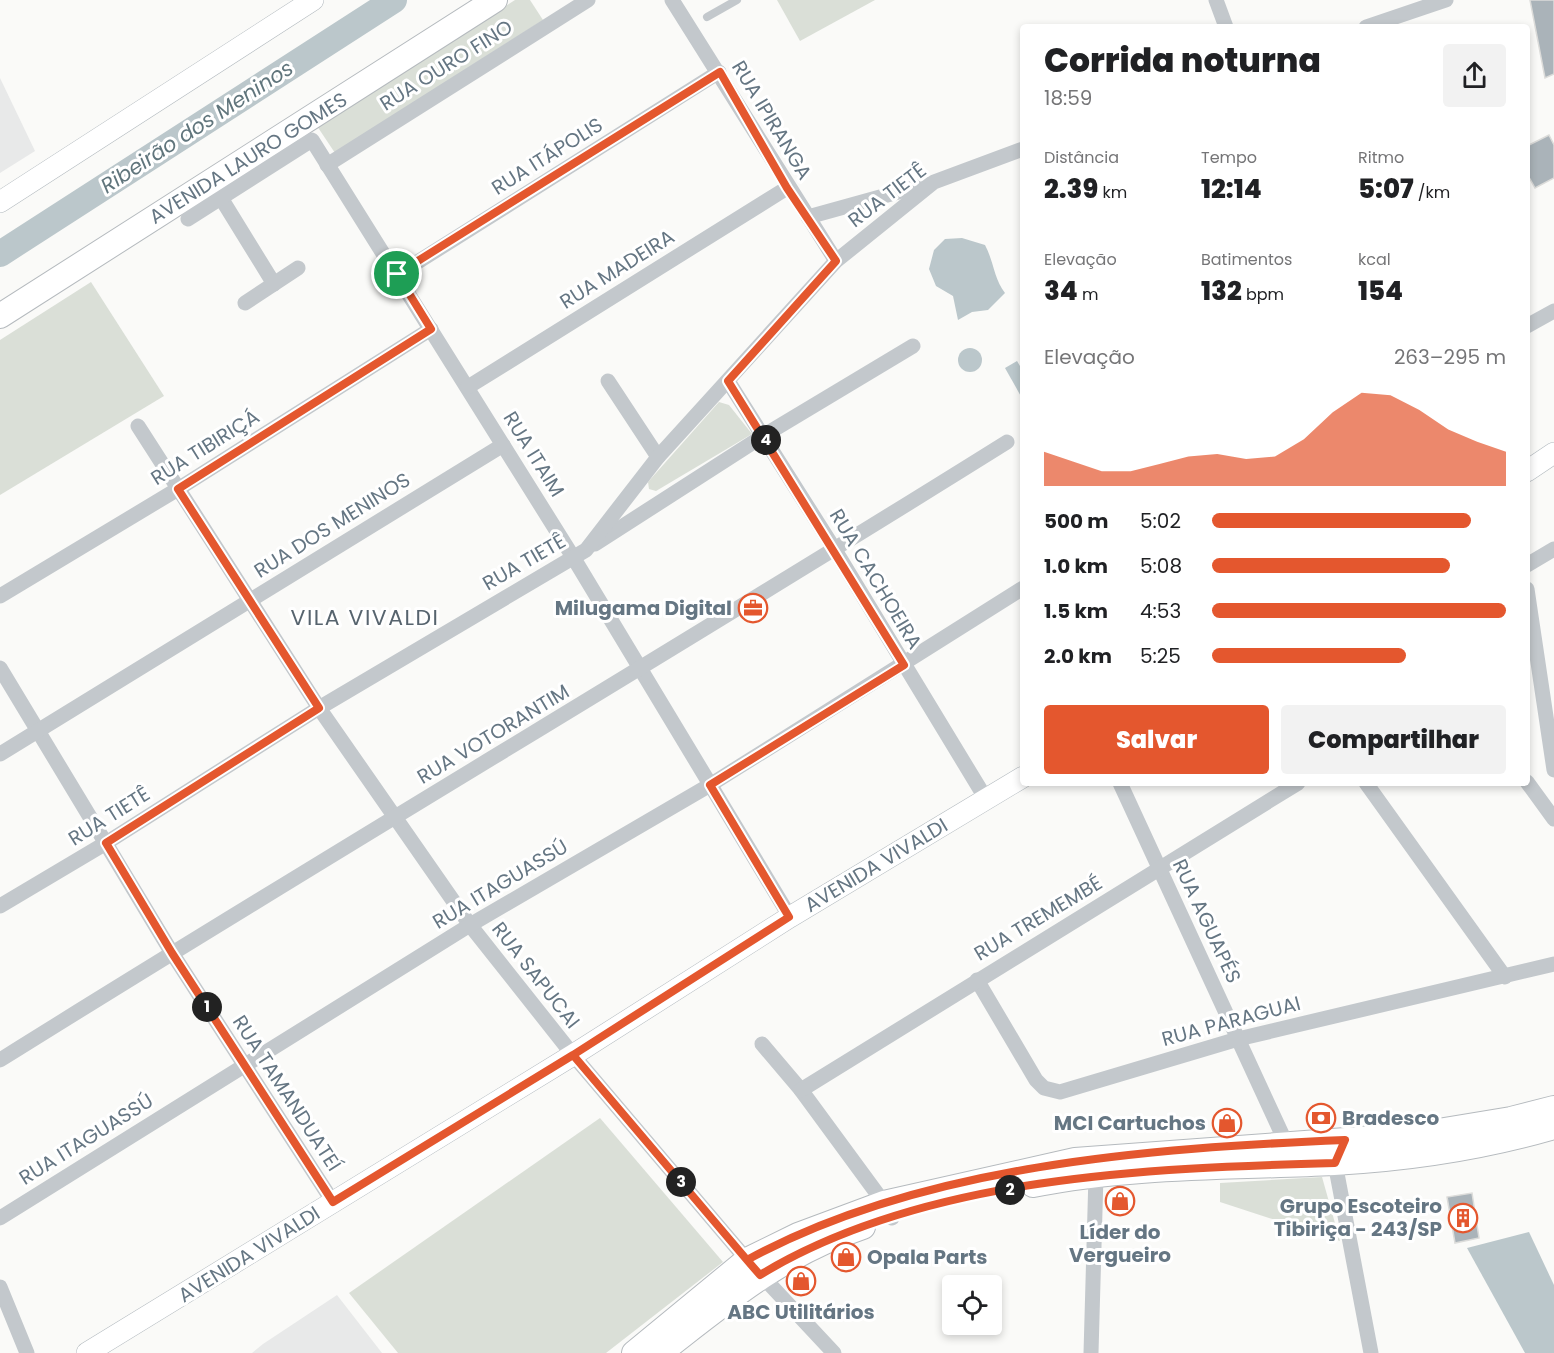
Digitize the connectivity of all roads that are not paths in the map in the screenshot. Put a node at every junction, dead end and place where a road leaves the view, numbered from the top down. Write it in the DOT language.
graph roads {
  1 [pos="314,0"];
  2 [pos="468,0"];
  3 [pos="495,0"];
  4 [pos="588,0"];
  5 [pos="672,0"];
  6 [pos="737,0"];
  7 [pos="1216,0"];
  8 [pos="1446,0"];
  9 [pos="707,17"];
  10 [pos="1225,24"];
  11 [pos="1375,24"];
  12 [pos="720,72"];
  13 [pos="1020,150"];
  14 [pos="327,165"];
  15 [pos="933,182"];
  16 [pos="787,188"];
  17 [pos="220,198"];
  18 [pos="0,202"];
  19 [pos="808,217"];
  20 [pos="188,219"];
  21 [pos="836,261"];
  22 [pos="298,268"];
  23 [pos="397,274"];
  24 [pos="274,284"];
  25 [pos="0,298"];
  26 [pos="244,303"];
  27 [pos="1554,311"];
  28 [pos="0,316"];
  29 [pos="1530,324"];
  30 [pos="431,329"];
  31 [pos="913,346"];
  32 [pos="608,381"];
  33 [pos="728,381"];
  34 [pos="468,387"];
  35 [pos="138,426"];
  36 [pos="763,436"];
  37 [pos="1007,442"];
  38 [pos="503,445"];
  39 [pos="1554,453"];
  40 [pos="658,457"];
  41 [pos="1530,469"];
  42 [pos="637,482"];
  43 [pos="178,489"];
  44 [pos="658,503"];
  45 [pos="1554,549"];
  46 [pos="834,550"];
  47 [pos="579,554"];
  48 [pos="1530,563"];
  49 [pos="1020,590"];
  50 [pos="0,596"];
  51 [pos="250,600"];
  52 [pos="1530,609"];
  53 [pos="904,665"];
  54 [pos="0,669"];
  55 [pos="639,670"];
  56 [pos="319,708"];
  57 [pos="39,731"];
  58 [pos="0,754"];
  59 [pos="1554,770"];
  60 [pos="1020,779"];
  61 [pos="710,785"];
  62 [pos="1121,786"];
  63 [pos="1293,786"];
  64 [pos="1368,786"];
  65 [pos="1530,786"];
  66 [pos="986,800"];
  67 [pos="396,817"];
  68 [pos="1554,819"];
  69 [pos="106,843"];
  70 [pos="1159,869"];
  71 [pos="0,906"];
  72 [pos="789,917"];
  73 [pos="470,925"];
  74 [pos="172,953"];
  75 [pos="1554,964"];
  76 [pos="1505,977"];
  77 [pos="977,980"];
  78 [pos="1238,1039"];
  79 [pos="762,1044"];
  80 [pos="573,1055"];
  81 [pos="0,1060"];
  82 [pos="244,1066"];
  83 [pos="801,1090"];
  84 [pos="1554,1108"];
  85 [pos="1554,1127"];
  86 [pos="1345,1140"];
  87 [pos="1286,1143"];
  88 [pos="1335,1163"];
  89 [pos="1251,1165"];
  90 [pos="1101,1167"];
  91 [pos="333,1202"];
  92 [pos="888,1210"];
  93 [pos="0,1218"];
  94 [pos="754,1268"];
  95 [pos="0,1287"];
  96 [pos="27,1353"];
  97 [pos="87,1353"];
  98 [pos="634,1353"];
  99 [pos="660,1353"];
  100 [pos="834,1353"];
  101 [pos="1091,1353"];
  102 [pos="1371,1353"];
  1 -- 18 [label="street"];
  2 -- 25 [label="main road, AVENIDA LAURO GOMES"];
  3 -- 28 [label="main road, AVENIDA LAURO GOMES"];
  4 -- 14 [label="street, RUA OURO FINO"];
  5 -- 12 [label="street, RUA IPIRANGA"];
  6 -- 9 [label="lane"];
  7 -- 10 [label="street"];
  8 -- 11 [label="street"];
  12 -- 16 [label="street, RUA IPIRANGA"];
  12 -- 23 [label="street, RUA ITÁPOLIS"];
  13 -- 15 [label="street, RUA TIETÊ"];
  14 -- 17 [label="street, RUA ITAIM"];
  14 -- 23 [label="street, RUA ITAIM"];
  15 -- 19 [label="street"];
  15 -- 21 [label="street, RUA TIETÊ"];
  16 -- 19 [label="street, RUA IPIRANGA"];
  16 -- 34 [label="street, RUA MADEIRA"];
  17 -- 20 [label="street"];
  17 -- 24 [label="street"];
  19 -- 21 [label="street, RUA IPIRANGA"];
  21 -- 33 [label="street, RUA TIETÊ"];
  22 -- 24 [label="street"];
  23 -- 30 [label="street, RUA ITAIM"];
  24 -- 26 [label="street"];
  27 -- 29 [label="street"];
  30 -- 34 [label="street, RUA ITAIM"];
  30 -- 43 [label="street, RUA TIBIRIÇÁ"];
  31 -- 36 [label="street"];
  32 -- 40 [label="street"];
  33 -- 36 [label="street, RUA CACHOEIRA"];
  33 -- 40 [label="street, RUA TIETÊ"];
  34 -- 38 [label="street, RUA ITAIM"];
  35 -- 43 [label="street, RUA SAPUCAI"];
  36 -- 44 [label="street"];
  36 -- 46 [label="street, RUA CACHOEIRA"];
  37 -- 46 [label="street, RUA VOTORANTIM"];
  38 -- 47 [label="street, RUA ITAIM"];
  38 -- 51 [label="street, RUA DOS MENINOS"];
  39 -- 41 [label="street"];
  40 -- 42 [label="street, RUA TIETÊ"];
  42 -- 44 [label="street"];
  42 -- 47 [label="street, RUA TIETÊ"];
  43 -- 50 [label="street, RUA TIBIRIÇÁ"];
  43 -- 51 [label="street, RUA SAPUCAI"];
  44 -- 47 [label="street"];
  45 -- 48 [label="street"];
  46 -- 53 [label="street, RUA CACHOEIRA"];
  46 -- 55 [label="street, RUA VOTORANTIM"];
  47 -- 55 [label="street, RUA ITAIM"];
  47 -- 56 [label="street, RUA TIETÊ"];
  49 -- 53 [label="street, RUA ITAGUASSÚ"];
  51 -- 56 [label="street, RUA SAPUCAI"];
  51 -- 57 [label="street, RUA DOS MENINOS"];
  52 -- 59 [label="street"];
  53 -- 61 [label="street, RUA ITAGUASSÚ"];
  53 -- 66 [label="street, RUA CACHOEIRA"];
  54 -- 57 [label="street, RUA TAMANDUATEÍ"];
  55 -- 61 [label="street, RUA ITAIM"];
  55 -- 67 [label="street, RUA VOTORANTIM"];
  56 -- 67 [label="street, RUA SAPUCAI"];
  56 -- 69 [label="street, RUA TIETÊ"];
  57 -- 58 [label="street, RUA DOS MENINOS"];
  57 -- 69 [label="street, RUA TAMANDUATEÍ"];
  60 -- 66 [label="street, AVENIDA VIVALDI"];
  61 -- 72 [label="street, RUA ITAIM"];
  61 -- 73 [label="street, RUA ITAGUASSÚ"];
  62 -- 70 [label="street, RUA AGUAPÉS"];
  63 -- 70 [label="street, RUA TREMEMBÉ"];
  64 -- 76 [label="street"];
  65 -- 68 [label="street"];
  66 -- 72 [label="street, AVENIDA VIVALDI"];
  67 -- 73 [label="street, RUA SAPUCAI"];
  67 -- 74 [label="street, RUA VOTORANTIM"];
  69 -- 71 [label="street, RUA TIETÊ"];
  69 -- 74 [label="street, RUA TAMANDUATEÍ"];
  70 -- 77 [label="street, RUA TREMEMBÉ"];
  70 -- 78 [label="street, RUA AGUAPÉS"];
  72 -- 80 [label="street, AVENIDA VIVALDI"];
  73 -- 80 [label="street, RUA SAPUCAI"];
  73 -- 82 [label="street, RUA ITAGUASSÚ"];
  74 -- 81 [label="street, RUA VOTORANTIM"];
  74 -- 82 [label="street, RUA TAMANDUATEÍ"];
  75 -- 76 [label="street, RUA PARAGUAI"];
  76 -- 78 [label="street, RUA PARAGUAI"];
  77 -- 78 [label="street, RUA PARAGUAI"];
  77 -- 83 [label="street, RUA TREMEMBÉ"];
  78 -- 87 [label="street, RUA AGUAPÉS"];
  79 -- 83 [label="street"];
  80 -- 91 [label="street, AVENIDA VIVALDI"];
  80 -- 94 [label="street, RUA SAPUCAI"];
  82 -- 91 [label="street, RUA TAMANDUATEÍ"];
  82 -- 93 [label="street, RUA ITAGUASSÚ"];
  83 -- 92 [label="street"];
  84 -- 86 [label="main road"];
  85 -- 88 [label="main road"];
  86 -- 87 [label="main road"];
  86 -- 88 [label="main road"];
  87 -- 89 [label="main road"];
  87 -- 90 [label="main road"];
  88 -- 89 [label="main road"];
  88 -- 102 [label="street"];
  89 -- 90 [label="main road"];
  90 -- 92 [label="main road"];
  90 -- 101 [label="street"];
  91 -- 97 [label="street, AVENIDA VIVALDI"];
  92 -- 94 [label="main road"];
  94 -- 98 [label="main road"];
  94 -- 99 [label="main road"];
  94 -- 100 [label="street, RUA SAPUCAI"];
  95 -- 96 [label="street"];
}
